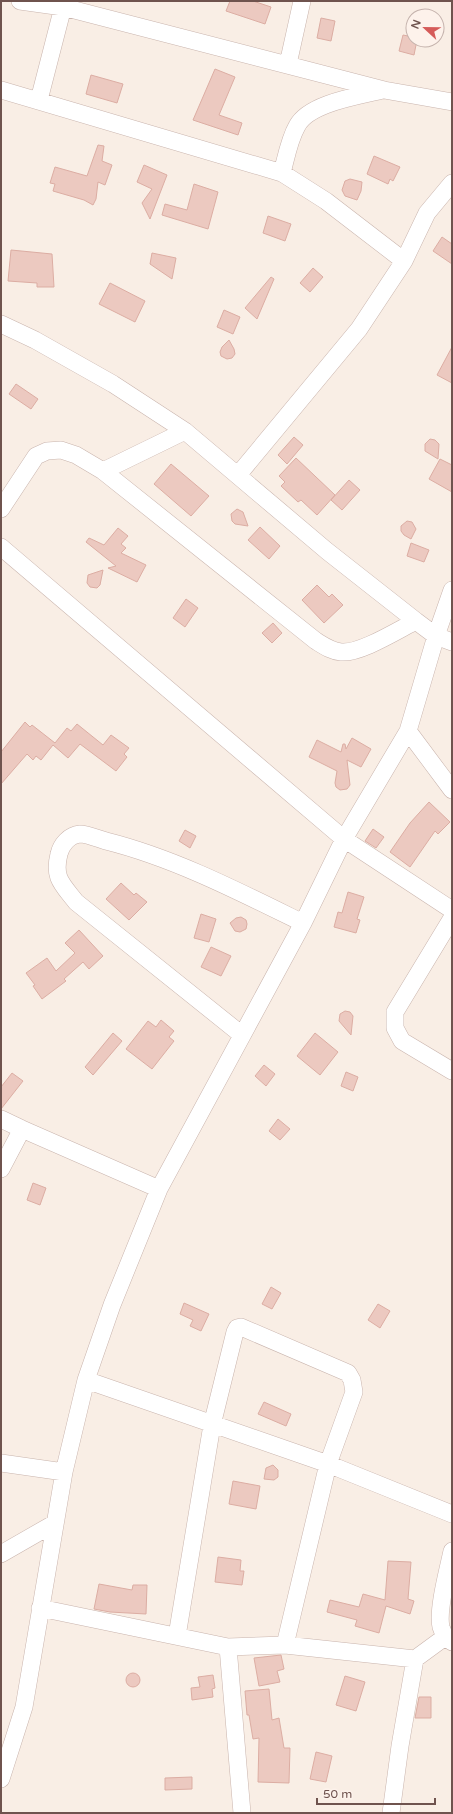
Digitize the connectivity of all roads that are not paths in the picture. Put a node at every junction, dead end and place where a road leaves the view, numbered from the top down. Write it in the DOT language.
graph roads {
  1 [pos="20,1"];
  2 [pos="302,1"];
  3 [pos="63,7"];
  4 [pos="288,64"];
  5 [pos="1,90"];
  6 [pos="384,90"];
  7 [pos="39,100"];
  8 [pos="452,102"];
  9 [pos="282,173"];
  10 [pos="452,183"];
  11 [pos="404,261"];
  12 [pos="1,324"];
  13 [pos="185,431"];
  14 [pos="103,472"];
  15 [pos="238,476"];
  16 [pos="1,509"];
  17 [pos="1,547"];
  18 [pos="452,590"];
  19 [pos="416,621"];
  20 [pos="436,636"];
  21 [pos="452,642"];
  22 [pos="408,731"];
  23 [pos="452,790"];
  24 [pos="344,839"];
  25 [pos="452,910"];
  26 [pos="452,918"];
  27 [pos="303,923"];
  28 [pos="242,1034"];
  29 [pos="452,1071"];
  30 [pos="1,1119"];
  31 [pos="22,1130"];
  32 [pos="1,1170"];
  33 [pos="159,1189"];
  34 [pos="86,1380"];
  35 [pos="212,1424"];
  36 [pos="1,1463"];
  37 [pos="328,1464"];
  38 [pos="64,1472"];
  39 [pos="452,1514"];
  40 [pos="56,1523"];
  41 [pos="452,1551"];
  42 [pos="1,1554"];
  43 [pos="40,1608"];
  44 [pos="177,1636"];
  45 [pos="449,1639"];
  46 [pos="285,1645"];
  47 [pos="228,1647"];
  48 [pos="415,1659"];
  49 [pos="1,1779"];
  50 [pos="242,1813"];
  51 [pos="391,1813"];
  1 -- 3 [label="street"];
  2 -- 4 [label="street"];
  3 -- 4 [label="street"];
  3 -- 7 [label="street"];
  4 -- 6 [label="street"];
  5 -- 7 [label="street"];
  6 -- 8 [label="street"];
  6 -- 9 [label="street"];
  7 -- 9 [label="street"];
  9 -- 11 [label="street"];
  10 -- 11 [label="street"];
  11 -- 15 [label="street"];
  12 -- 13 [label="street"];
  13 -- 14 [label="street"];
  13 -- 15 [label="street"];
  14 -- 16 [label="street"];
  14 -- 19 [label="street"];
  15 -- 19 [label="street"];
  17 -- 24 [label="street"];
  18 -- 20 [label="street"];
  19 -- 20 [label="street"];
  20 -- 21 [label="street"];
  20 -- 22 [label="street"];
  22 -- 23 [label="street"];
  22 -- 24 [label="street"];
  24 -- 25 [label="street"];
  24 -- 27 [label="street"];
  26 -- 29 [label="street"];
  27 -- 28 [label="street"];
  27 -- 28 [label="street"];
  28 -- 33 [label="street"];
  30 -- 31 [label="street"];
  31 -- 32 [label="street"];
  31 -- 33 [label="street"];
  33 -- 34 [label="street"];
  34 -- 35 [label="street"];
  34 -- 38 [label="street"];
  35 -- 37 [label="street"];
  35 -- 37 [label="street"];
  35 -- 44 [label="street"];
  36 -- 38 [label="street"];
  37 -- 39 [label="street"];
  37 -- 46 [label="street"];
  38 -- 40 [label="street"];
  40 -- 42 [label="street"];
  40 -- 43 [label="street"];
  41 -- 45 [label="street"];
  43 -- 44 [label="street"];
  43 -- 49 [label="street"];
  44 -- 47 [label="street"];
  45 -- 48 [label="street"];
  46 -- 47 [label="street"];
  46 -- 48 [label="street"];
  47 -- 50 [label="street"];
  48 -- 51 [label="street"];
}
